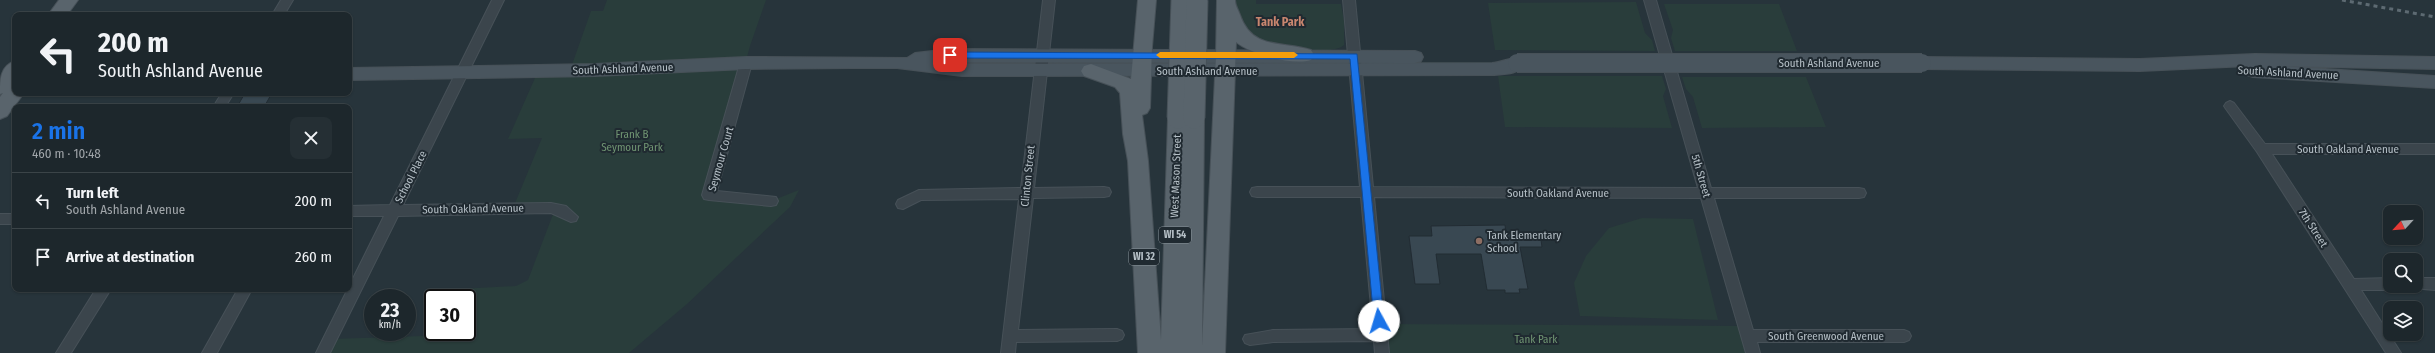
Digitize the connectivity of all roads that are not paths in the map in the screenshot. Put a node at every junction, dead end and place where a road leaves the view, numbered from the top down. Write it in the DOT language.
graph roads {
  1 [pos="70,0"];
  2 [pos="85,0"];
  3 [pos="287,0"];
  4 [pos="498,0"];
  5 [pos="1049,0"];
  6 [pos="1147,0"];
  7 [pos="1182,0"];
  8 [pos="1197,0"];
  9 [pos="1226,0"];
  10 [pos="1349,0"];
  11 [pos="1650,0"];
  12 [pos="60,12"];
  13 [pos="76,12"];
  14 [pos="280,12"];
  15 [pos="1304,55"];
  16 [pos="746,63"];
  17 [pos="1041,63"];
  18 [pos="1141,63"];
  19 [pos="1226,63"];
  20 [pos="1355,63"];
  21 [pos="2140,65"];
  22 [pos="2433,65"];
  23 [pos="1091,71"];
  24 [pos="462,72"];
  25 [pos="352,74"];
  26 [pos="10,81"];
  27 [pos="2435,82"];
  28 [pos="2230,106"];
  29 [pos="0,111"];
  30 [pos="1186,118"];
  31 [pos="2262,149"];
  32 [pos="2435,149"];
  33 [pos="1138,161"];
  34 [pos="1026,192"];
  35 [pos="1104,192"];
  36 [pos="1256,192"];
  37 [pos="1367,192"];
  38 [pos="1706,193"];
  39 [pos="1859,193"];
  40 [pos="771,201"];
  41 [pos="903,204"];
  42 [pos="394,210"];
  43 [pos="352,211"];
  44 [pos="571,217"];
  45 [pos="0,219"];
  46 [pos="12,219"];
  47 [pos="2383,284"];
  48 [pos="2423,284"];
  49 [pos="2435,284"];
  50 [pos="2350,285"];
  51 [pos="102,292"];
  52 [pos="243,292"];
  53 [pos="1117,335"];
  54 [pos="1010,336"];
  55 [pos="1380,336"];
  56 [pos="1748,336"];
  57 [pos="1904,336"];
  58 [pos="1250,339"];
  59 [pos="64,353"];
  60 [pos="209,353"];
  61 [pos="323,353"];
  62 [pos="1008,353"];
  63 [pos="1150,353"];
  64 [pos="1172,353"];
  65 [pos="1190,353"];
  66 [pos="1213,353"];
  67 [pos="1382,353"];
  68 [pos="1752,353"];
  69 [pos="2394,353"];
  1 -- 12 [label="main road"];
  2 -- 13 [label="main road"];
  3 -- 14 [label="street"];
  4 -- 24 [label="street, School Place"];
  5 -- 17 [label="street, Clinton Street"];
  6 -- 18 [label="main road"];
  7 -- 30 [label="main road, West Mason Street / WI 54, bridge"];
  8 -- 30 [label="main road, West Mason Street / WI 54, bridge"];
  9 -- 15 [label="main road"];
  9 -- 19 [label="main road"];
  10 -- 20 [label="street"];
  11 -- 38 [label="street, 5th Street"];
  15 -- 19 [label="main road, South Ashland Avenue"];
  15 -- 20 [label="main road, South Ashland Avenue"];
  16 -- 17 [label="main road, South Ashland Avenue"];
  16 -- 24 [label="main road, South Ashland Avenue"];
  16 -- 40 [label="street, Seymour Court"];
  17 -- 18 [label="main road, South Ashland Avenue"];
  17 -- 23 [label="main road, South Ashland Avenue"];
  17 -- 34 [label="street, Clinton Street"];
  18 -- 19 [label="main road, South Ashland Avenue"];
  18 -- 23 [label="main road, South Ashland Avenue"];
  18 -- 33 [label="main road, WI 32"];
  19 -- 20 [label="main road, South Ashland Avenue"];
  19 -- 66 [label="main road"];
  20 -- 21 [label="main road, South Ashland Avenue, bridge"];
  20 -- 37 [label="street"];
  21 -- 22 [label="main road, South Ashland Avenue"];
  21 -- 27 [label="main road, South Ashland Avenue"];
  23 -- 33 [label="main road"];
  24 -- 25 [label="main road, South Ashland Avenue"];
  24 -- 42 [label="street, School Place"];
  26 -- 29 [label="main road"];
  28 -- 31 [label="street, 7th Street"];
  30 -- 64 [label="main road, West Mason Street / WI 54"];
  30 -- 65 [label="main road, West Mason Street / WI 54"];
  31 -- 32 [label="street, South Oakland Avenue"];
  31 -- 50 [label="street, 7th Street"];
  33 -- 63 [label="main road, WI 32"];
  34 -- 35 [label="street"];
  34 -- 41 [label="street"];
  34 -- 54 [label="street, Clinton Street"];
  36 -- 37 [label="street, South Oakland Avenue"];
  37 -- 38 [label="street, South Oakland Avenue"];
  37 -- 55 [label="street"];
  38 -- 39 [label="street, South Oakland Avenue"];
  38 -- 56 [label="street, 5th Street"];
  42 -- 43 [label="street, South Oakland Avenue"];
  42 -- 44 [label="street, South Oakland Avenue"];
  42 -- 61 [label="street, School Place"];
  45 -- 46 [label="street"];
  47 -- 50 [label="street"];
  48 -- 49 [label="street"];
  50 -- 69 [label="street, 7th Street"];
  51 -- 59 [label="street"];
  52 -- 60 [label="street"];
  53 -- 54 [label="street"];
  54 -- 62 [label="street, Clinton Street"];
  55 -- 58 [label="street"];
  55 -- 67 [label="street"];
  56 -- 57 [label="street, South Greenwood Avenue"];
  56 -- 68 [label="street, 5th Street"];
}
